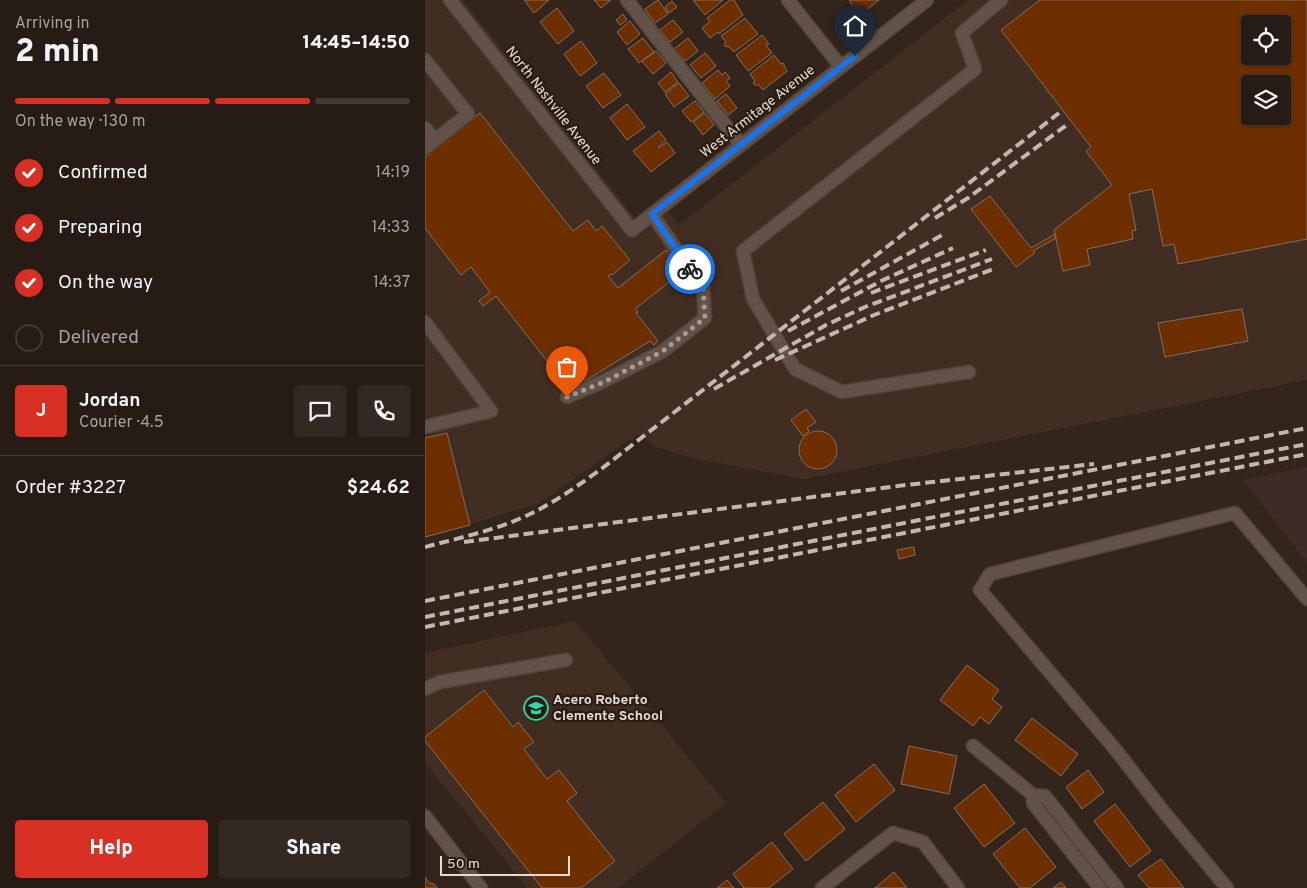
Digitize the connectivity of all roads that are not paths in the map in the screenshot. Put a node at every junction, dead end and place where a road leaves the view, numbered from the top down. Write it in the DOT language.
graph roads {
  1 [pos="450,0"];
  2 [pos="627,0"];
  3 [pos="788,0"];
  4 [pos="927,0"];
  5 [pos="1001,0"];
  6 [pos="425,60"];
  7 [pos="841,67"];
  8 [pos="425,128"];
  9 [pos="430,144"];
  10 [pos="741,145"];
  11 [pos="652,214"];
  12 [pos="632,230"];
  13 [pos="425,322"];
  14 [pos="969,372"];
  15 [pos="567,397"];
  16 [pos="427,422"];
  17 [pos="1307,600"];
  18 [pos="566,660"];
  19 [pos="425,689"];
  20 [pos="973,746"];
  21 [pos="1033,796"];
  22 [pos="425,816"];
  23 [pos="481,888"];
  24 [pos="822,888"];
  25 [pos="958,888"];
  26 [pos="1100,888"];
  27 [pos="1117,888"];
  28 [pos="1227,888"];
  1 -- 12 [label="street, North Nashville Avenue"];
  2 -- 10 [label="street"];
  3 -- 7 [label="street"];
  4 -- 7 [label="street, West Armitage Avenue"];
  5 -- 14 [label="street"];
  6 -- 9 [label="street"];
  7 -- 10 [label="street, West Armitage Avenue"];
  8 -- 9 [label="street"];
  10 -- 11 [label="street, West Armitage Avenue"];
  11 -- 12 [label="street, West Armitage Avenue"];
  11 -- 15 [label="street"];
  13 -- 16 [label="street"];
  17 -- 28 [label="street"];
  18 -- 19 [label="street"];
  20 -- 21 [label="street"];
  21 -- 26 [label="street"];
  21 -- 27 [label="street"];
  22 -- 23 [label="street"];
  24 -- 25 [label="street"];
}
